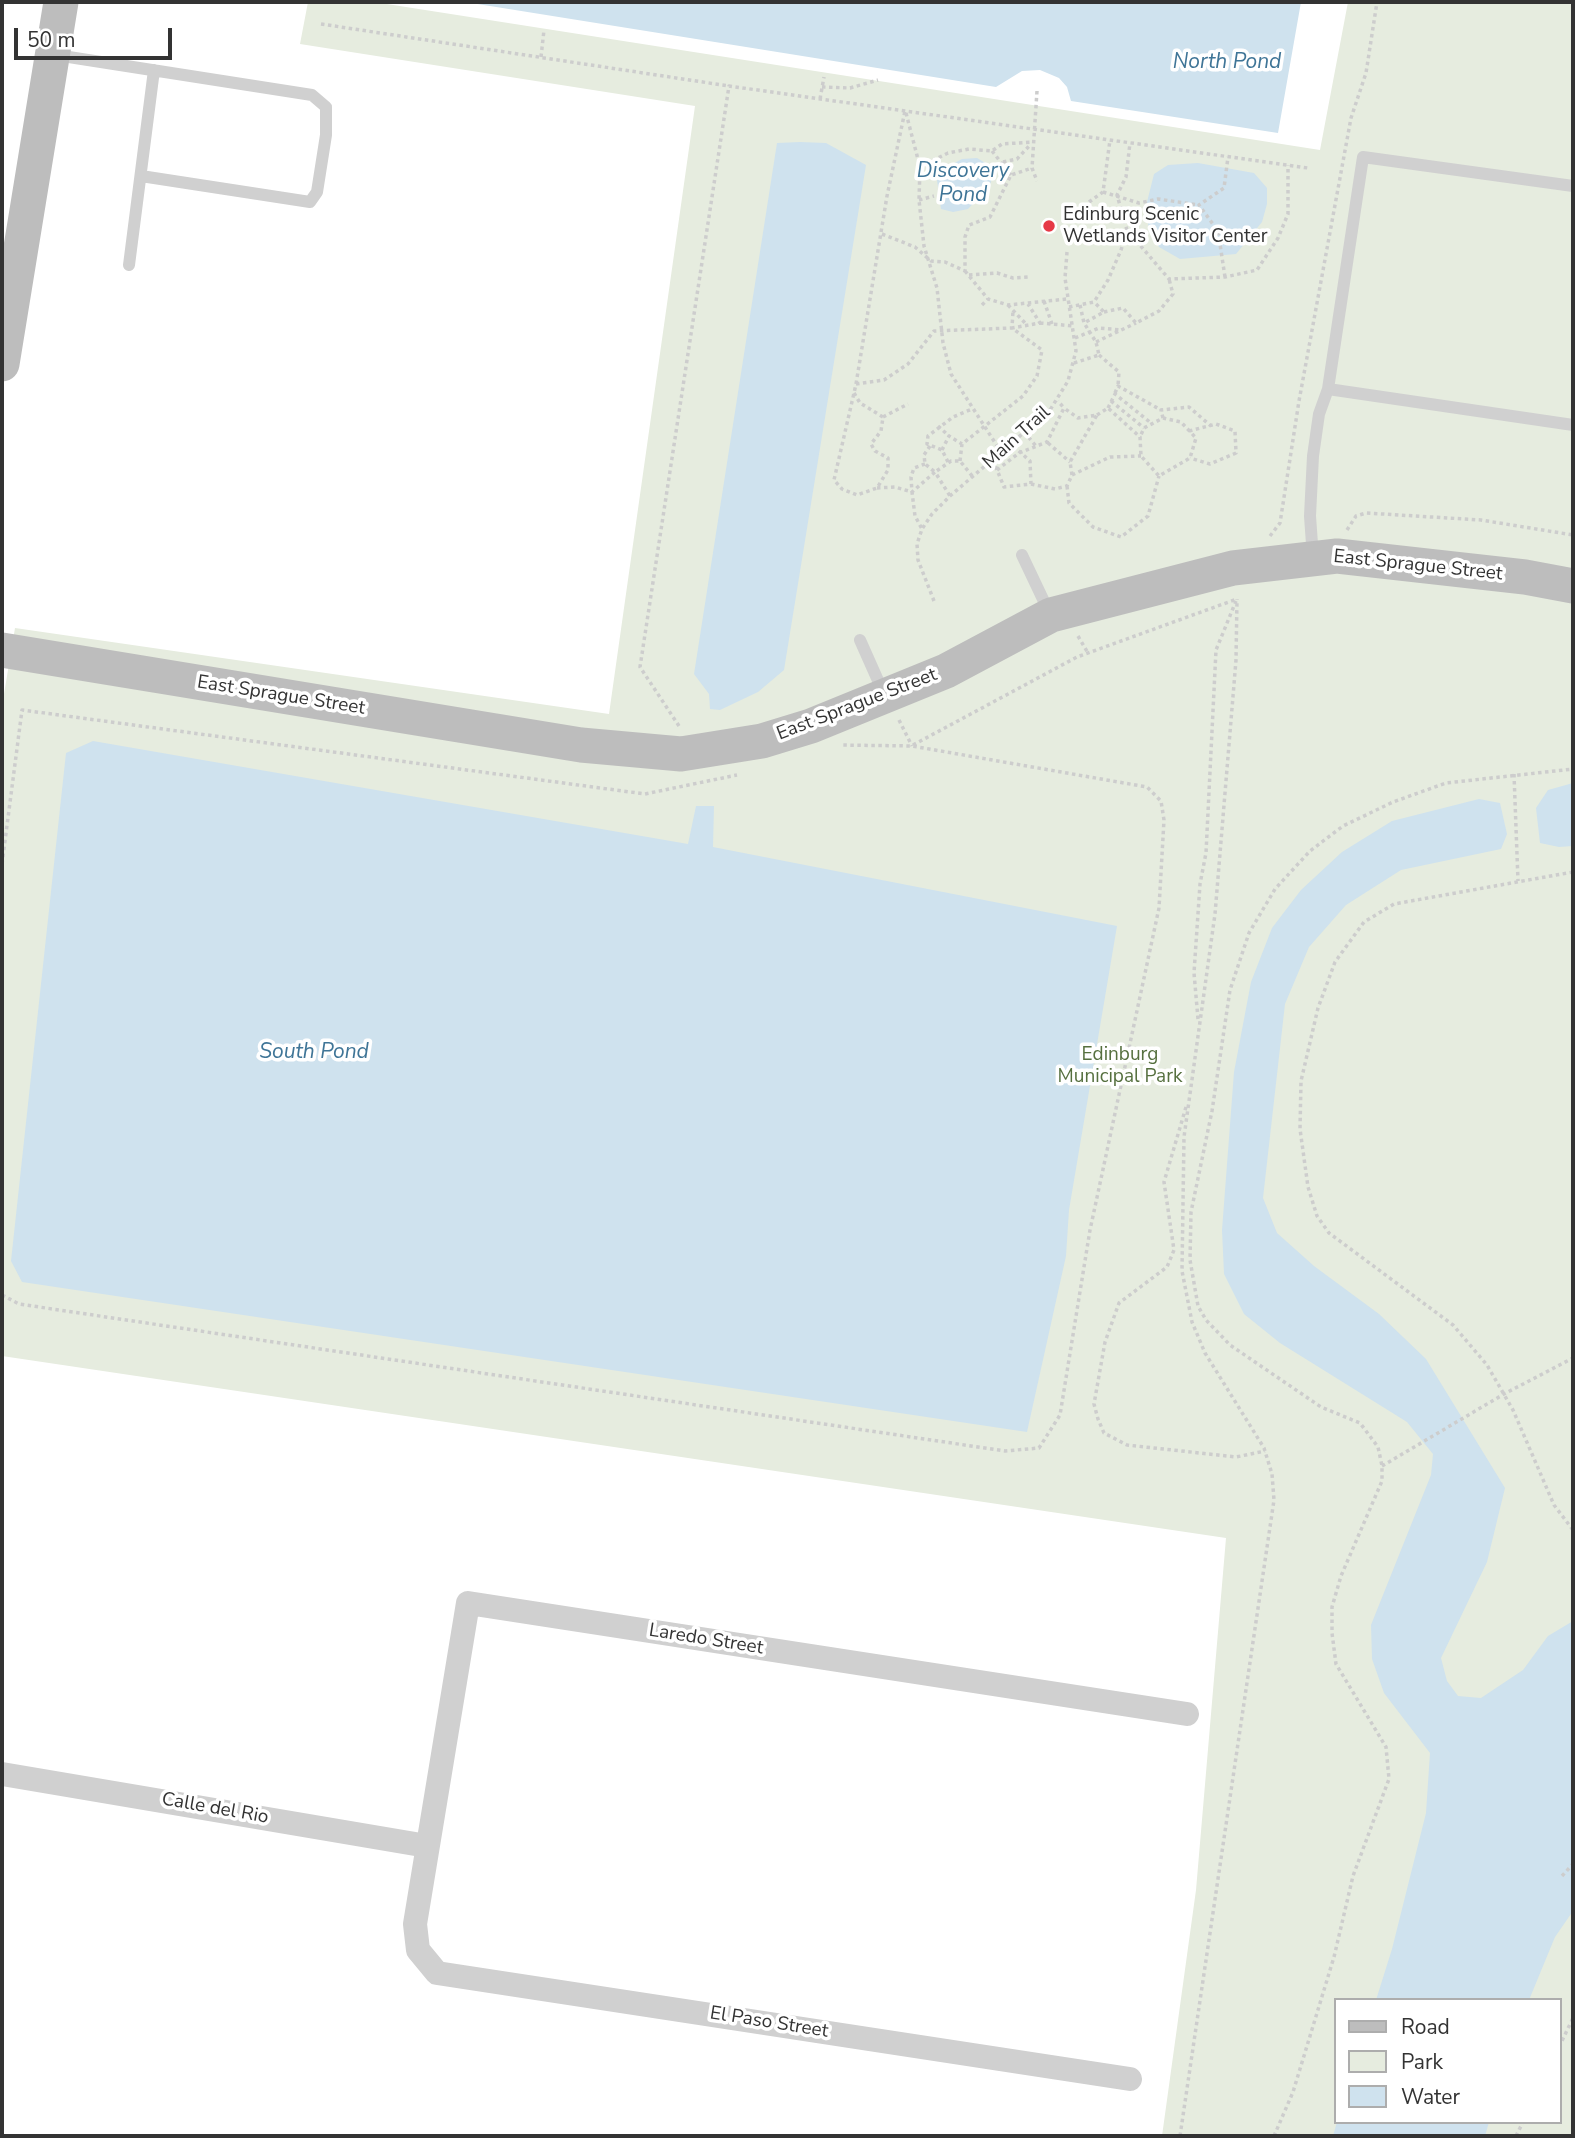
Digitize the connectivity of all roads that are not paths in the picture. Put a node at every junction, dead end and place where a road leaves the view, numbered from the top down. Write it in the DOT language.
graph roads {
  1 [pos="61,2"];
  2 [pos="52,54"];
  3 [pos="154,70"];
  4 [pos="141,176"];
  5 [pos="1573,186"];
  6 [pos="129,265"];
  7 [pos="2,364"];
  8 [pos="1328,389"];
  9 [pos="1573,425"];
  10 [pos="1022,555"];
  11 [pos="1313,558"];
  12 [pos="1573,586"];
  13 [pos="1063,623"];
  14 [pos="860,640"];
  15 [pos="2,650"];
  16 [pos="890,704"];
  17 [pos="1187,1714"];
  18 [pos="2,1774"];
  19 [pos="427,1846"];
  20 [pos="1130,2079"];
  1 -- 2 [label="street"];
  2 -- 3 [label="lane"];
  2 -- 7 [label="street"];
  3 -- 4 [label="lane"];
  3 -- 4 [label="lane"];
  4 -- 6 [label="lane"];
  5 -- 8 [label="lane"];
  8 -- 9 [label="lane"];
  8 -- 11 [label="lane"];
  10 -- 13 [label="lane"];
  11 -- 12 [label="street, East Sprague Street"];
  11 -- 13 [label="street, East Sprague Street"];
  13 -- 16 [label="street, East Sprague Street"];
  14 -- 16 [label="lane"];
  15 -- 16 [label="street, East Sprague Street"];
  17 -- 19 [label="street, Laredo Street"];
  18 -- 19 [label="street, Calle del Rio"];
  19 -- 20 [label="street, El Paso Street"];
}
